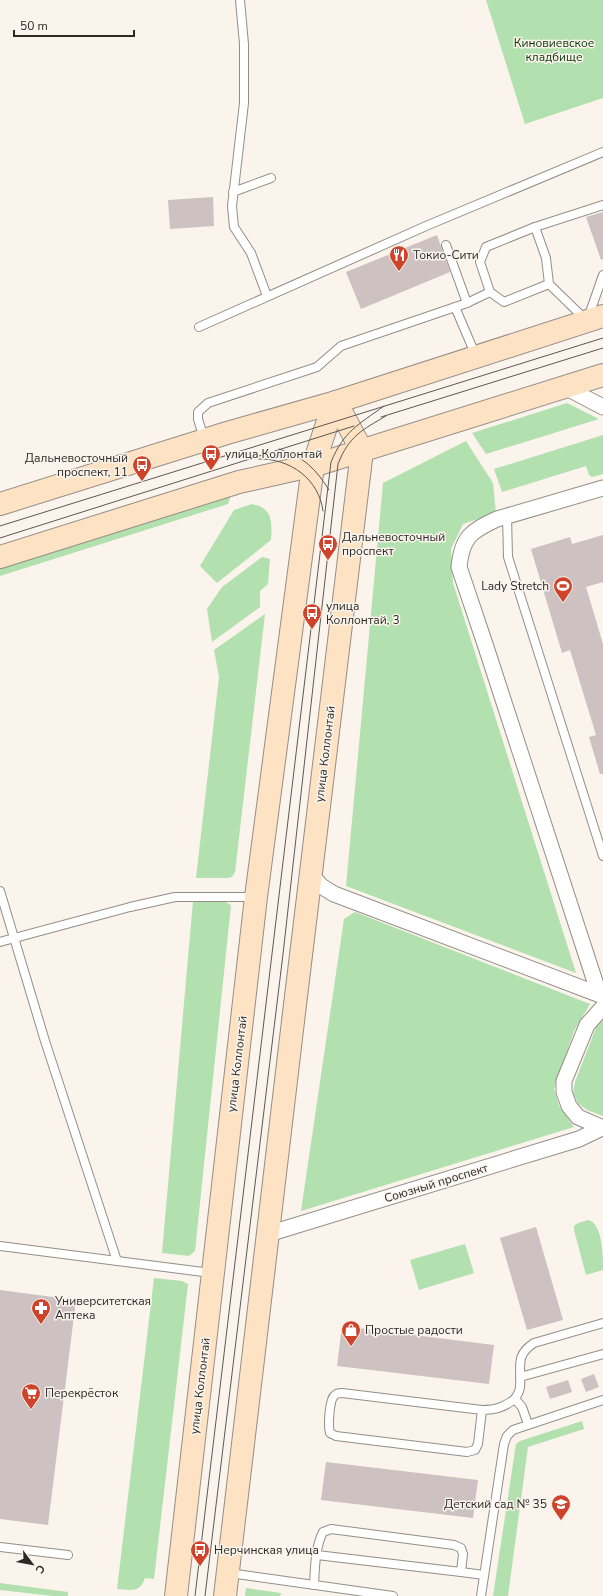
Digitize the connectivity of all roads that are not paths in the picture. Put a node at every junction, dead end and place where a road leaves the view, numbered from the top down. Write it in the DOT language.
graph roads {
  1 [pos="240,0"];
  2 [pos="603,152"];
  3 [pos="271,178"];
  4 [pos="233,192"];
  5 [pos="603,205"];
  6 [pos="535,227"];
  7 [pos="446,245"];
  8 [pos="603,275"];
  9 [pos="549,284"];
  10 [pos="490,292"];
  11 [pos="267,296"];
  12 [pos="467,303"];
  13 [pos="455,307"];
  14 [pos="595,318"];
  15 [pos="199,327"];
  16 [pos="476,357"];
  17 [pos="603,374"];
  18 [pos="565,386"];
  19 [pos="336,402"];
  20 [pos="603,407"];
  21 [pos="205,441"];
  22 [pos="362,451"];
  23 [pos="313,466"];
  24 [pos="603,488"];
  25 [pos="0,504"];
  26 [pos="507,516"];
  27 [pos="0,557"];
  28 [pos="603,856"];
  29 [pos="311,874"];
  30 [pos="0,891"];
  31 [pos="256,898"];
  32 [pos="15,938"];
  33 [pos="0,942"];
  34 [pos="602,999"];
  35 [pos="603,1128"];
  36 [pos="268,1234"];
  37 [pos="0,1246"];
  38 [pos="117,1261"];
  39 [pos="213,1273"];
  40 [pos="603,1323"];
  41 [pos="603,1354"];
  42 [pos="520,1377"];
  43 [pos="516,1399"];
  44 [pos="603,1400"];
  45 [pos="482,1410"];
  46 [pos="528,1424"];
  47 [pos="0,1547"];
  48 [pos="68,1555"];
  49 [pos="317,1555"];
  50 [pos="461,1572"];
  51 [pos="228,1573"];
  52 [pos="484,1575"];
  53 [pos="314,1585"];
  54 [pos="176,1596"];
  55 [pos="225,1596"];
  56 [pos="393,1596"];
  57 [pos="481,1596"];
  1 -- 4 [label="lane"];
  2 -- 11 [label="lane"];
  3 -- 4 [label="lane"];
  4 -- 11 [label="lane"];
  5 -- 6 [label="lane"];
  6 -- 9 [label="lane"];
  6 -- 10 [label="lane"];
  7 -- 12 [label="lane"];
  8 -- 14 [label="lane"];
  9 -- 10 [label="lane"];
  9 -- 14 [label="lane"];
  10 -- 12 [label="lane"];
  11 -- 15 [label="lane"];
  12 -- 13 [label="lane"];
  13 -- 16 [label="lane"];
  13 -- 21 [label="lane"];
  14 -- 16 [label="main road"];
  16 -- 19 [label="main road"];
  17 -- 18 [label="main road"];
  18 -- 20 [label="street"];
  18 -- 22 [label="main road"];
  19 -- 21 [label="main road"];
  19 -- 22 [label="main road"];
  19 -- 23 [label="main road, улица Коллонтай"];
  21 -- 25 [label="main road"];
  22 -- 23 [label="main road"];
  22 -- 29 [label="main road, улица Коллонтай"];
  23 -- 27 [label="main road"];
  23 -- 31 [label="main road, улица Коллонтай"];
  24 -- 26 [label="street"];
  26 -- 28 [label="lane"];
  26 -- 34 [label="street"];
  29 -- 34 [label="street"];
  29 -- 36 [label="main road, улица Коллонтай"];
  30 -- 32 [label="lane"];
  31 -- 32 [label="lane"];
  31 -- 39 [label="main road, улица Коллонтай"];
  32 -- 33 [label="lane"];
  32 -- 38 [label="lane"];
  34 -- 35 [label="street"];
  35 -- 36 [label="street, Союзный проспект"];
  36 -- 51 [label="main road, улица Коллонтай"];
  37 -- 38 [label="lane"];
  38 -- 39 [label="lane"];
  39 -- 54 [label="main road, улица Коллонтай"];
  40 -- 42 [label="lane"];
  41 -- 42 [label="lane"];
  42 -- 43 [label="lane"];
  43 -- 45 [label="lane"];
  43 -- 46 [label="lane"];
  44 -- 46 [label="lane"];
  45 -- 45 [label="lane"];
  46 -- 52 [label="lane"];
  47 -- 48 [label="lane"];
  49 -- 50 [label="lane"];
  49 -- 50 [label="lane"];
  49 -- 53 [label="lane"];
  50 -- 52 [label="lane"];
  51 -- 53 [label="lane"];
  51 -- 55 [label="main road, улица Коллонтай"];
  52 -- 57 [label="lane"];
  53 -- 56 [label="lane"];
}
